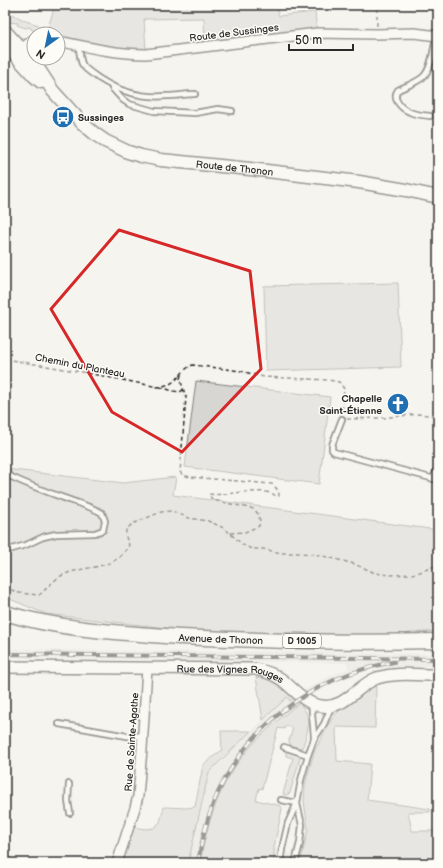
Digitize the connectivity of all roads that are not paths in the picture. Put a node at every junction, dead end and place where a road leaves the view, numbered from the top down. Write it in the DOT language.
graph roads {
  1 [pos="5,31"];
  2 [pos="437,36"];
  3 [pos="66,43"];
  4 [pos="5,44"];
  5 [pos="26,45"];
  6 [pos="79,45"];
  7 [pos="18,51"];
  8 [pos="109,85"];
  9 [pos="195,94"];
  10 [pos="232,111"];
  11 [pos="430,116"];
  12 [pos="438,197"];
  13 [pos="342,419"];
  14 [pos="438,466"];
  15 [pos="5,474"];
  16 [pos="436,480"];
  17 [pos="5,551"];
  18 [pos="5,613"];
  19 [pos="438,641"];
  20 [pos="5,667"];
  21 [pos="147,673"];
  22 [pos="438,675"];
  23 [pos="5,684"];
  24 [pos="312,703"];
  25 [pos="332,706"];
  26 [pos="59,724"];
  27 [pos="143,735"];
  28 [pos="314,739"];
  29 [pos="284,747"];
  30 [pos="308,755"];
  31 [pos="69,784"];
  32 [pos="282,800"];
  33 [pos="297,803"];
  34 [pos="70,813"];
  35 [pos="117,863"];
  36 [pos="280,863"];
  37 [pos="295,863"];
  1 -- 7 [label="main road, Route de Thonon"];
  2 -- 6 [label="street, Route de Sussinges"];
  2 -- 11 [label="lane"];
  3 -- 6 [label="street, Route de Sussinges"];
  4 -- 7 [label="main road, Route de Thonon"];
  5 -- 7 [label="street"];
  6 -- 8 [label="lane"];
  7 -- 12 [label="main road, Route de Thonon"];
  8 -- 9 [label="lane"];
  8 -- 10 [label="lane"];
  13 -- 16 [label="lane"];
  14 -- 16 [label="lane"];
  15 -- 17 [label="lane"];
  18 -- 19 [label="main road, Avenue de Thonon / D 1005"];
  20 -- 21 [label="street, Rue des Vignes Rouges"];
  20 -- 23 [label="lane"];
  21 -- 24 [label="street, Rue des Vignes Rouges"];
  21 -- 27 [label="street, Rue de Sainte-Agathe"];
  22 -- 25 [label="street"];
  24 -- 25 [label="street, Rue des Vignes Rouges"];
  24 -- 28 [label="lane"];
  25 -- 28 [label="lane"];
  26 -- 27 [label="lane"];
  27 -- 35 [label="street, Rue de Sainte-Agathe"];
  28 -- 30 [label="lane"];
  29 -- 30 [label="lane"];
  30 -- 33 [label="lane"];
  31 -- 34 [label="lane"];
  32 -- 33 [label="lane"];
  33 -- 36 [label="lane"];
  33 -- 37 [label="lane"];
}
